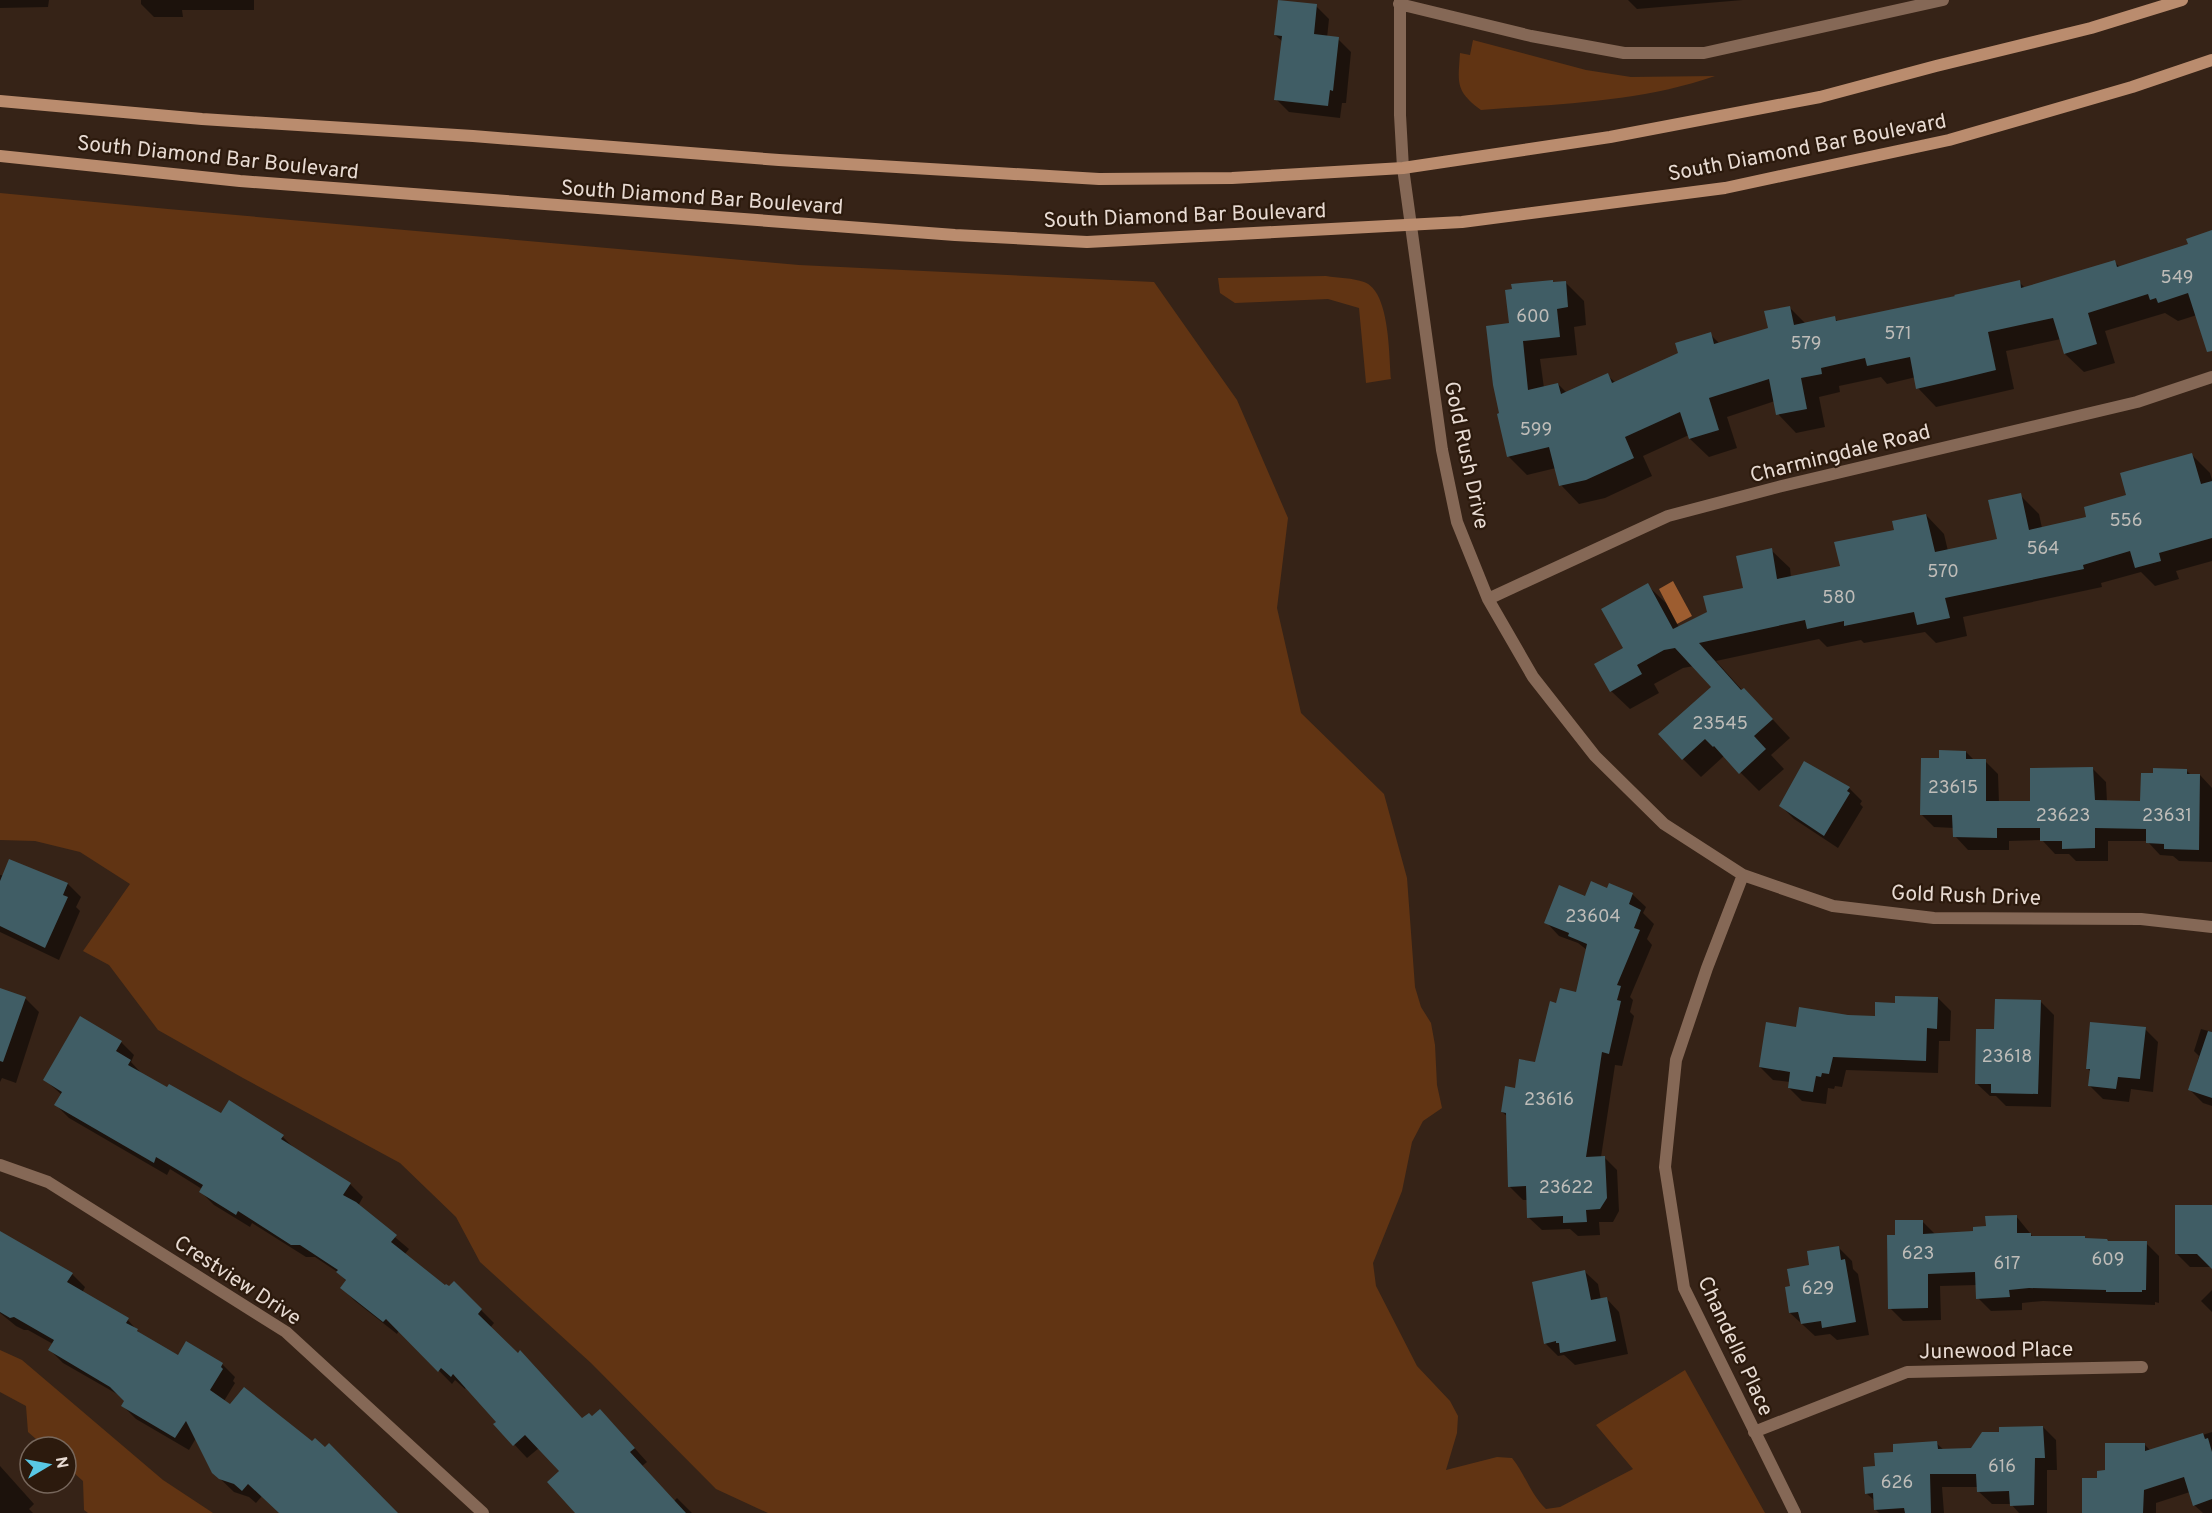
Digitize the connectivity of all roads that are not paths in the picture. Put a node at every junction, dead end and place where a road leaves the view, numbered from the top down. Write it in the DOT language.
graph roads {
  1 [pos="1942,0"];
  2 [pos="2182,0"];
  3 [pos="1400,2"];
  4 [pos="2212,60"];
  5 [pos="0,101"];
  6 [pos="0,156"];
  7 [pos="1403,168"];
  8 [pos="1410,226"];
  9 [pos="2212,377"];
  10 [pos="1488,599"];
  11 [pos="1743,875"];
  12 [pos="2212,927"];
  13 [pos="0,1165"];
  14 [pos="2142,1367"];
  15 [pos="1754,1432"];
  16 [pos="483,1513"];
  17 [pos="1795,1513"];
  1 -- 3 [label="street"];
  2 -- 7 [label="main road, South Diamond Bar Boulevard"];
  3 -- 7 [label="street, Gold Rush Drive"];
  4 -- 8 [label="main road, South Diamond Bar Boulevard"];
  5 -- 7 [label="main road, South Diamond Bar Boulevard"];
  6 -- 8 [label="main road, South Diamond Bar Boulevard"];
  7 -- 8 [label="street, Gold Rush Drive"];
  8 -- 10 [label="street, Gold Rush Drive"];
  9 -- 10 [label="street, Charmingdale Road"];
  10 -- 11 [label="street, Gold Rush Drive"];
  11 -- 12 [label="street, Gold Rush Drive"];
  11 -- 15 [label="street, Chandelle Place"];
  13 -- 16 [label="street, Crestview Drive"];
  14 -- 15 [label="street, Junewood Place"];
  15 -- 17 [label="street, Chandelle Place"];
}
